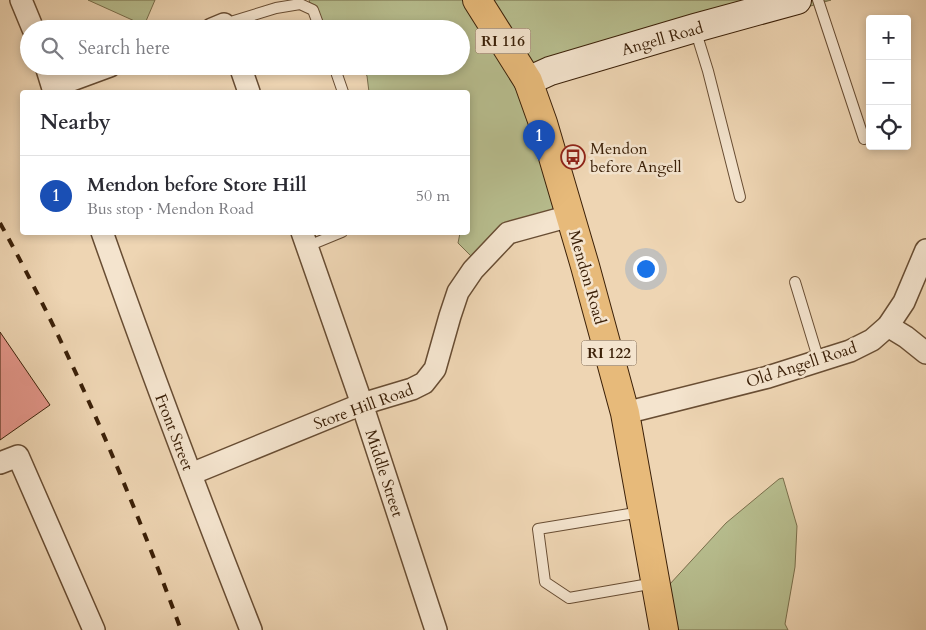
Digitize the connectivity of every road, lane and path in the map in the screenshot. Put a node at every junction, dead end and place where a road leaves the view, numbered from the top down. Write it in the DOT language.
graph roads {
  1 [pos="21,0"];
  2 [pos="477,0"];
  3 [pos="797,0"];
  4 [pos="818,0"];
  5 [pos="29,20"];
  6 [pos="241,20"];
  7 [pos="317,20"];
  8 [pos="695,28"];
  9 [pos="49,75"];
  10 [pos="89,75"];
  11 [pos="243,75"];
  12 [pos="337,75"];
  13 [pos="528,81"];
  14 [pos="54,90"];
  15 [pos="248,90"];
  16 [pos="342,90"];
  17 [pos="864,139"];
  18 [pos="740,197"];
  19 [pos="570,216"];
  20 [pos="103,235"];
  21 [pos="326,235"];
  22 [pos="305,239"];
  23 [pos="926,250"];
  24 [pos="795,282"];
  25 [pos="888,326"];
  26 [pos="926,353"];
  27 [pos="819,361"];
  28 [pos="362,404"];
  29 [pos="625,413"];
  30 [pos="0,463"];
  31 [pos="191,474"];
  32 [pos="642,512"];
  33 [pos="656,583"];
  34 [pos="94,630"];
  35 [pos="251,630"];
  36 [pos="436,630"];
  37 [pos="664,630"];
  1 -- 5 [label="street"];
  2 -- 13 [label="main road, Mendon Road / RI 116"];
  3 -- 8 [label="main road, Angell Road / RI 116"];
  4 -- 17 [label="lane"];
  6 -- 7 [label="lane"];
  8 -- 13 [label="main road, Angell Road / RI 116"];
  8 -- 18 [label="lane"];
  9 -- 14 [label="street"];
  10 -- 14 [label="street"];
  11 -- 15 [label="street"];
  12 -- 16 [label="lane"];
  13 -- 19 [label="main road, Mendon Road / RI 122"];
  19 -- 28 [label="street, Store Hill Road"];
  19 -- 29 [label="main road, Mendon Road / RI 122"];
  20 -- 31 [label="street, Front Street"];
  21 -- 22 [label="lane"];
  22 -- 28 [label="street, Middle Street"];
  23 -- 25 [label="street, Old Angell Road"];
  24 -- 27 [label="lane"];
  25 -- 26 [label="street"];
  25 -- 27 [label="street, Old Angell Road"];
  27 -- 29 [label="street, Old Angell Road"];
  28 -- 31 [label="street, Store Hill Road"];
  28 -- 36 [label="street, Middle Street"];
  29 -- 32 [label="main road, Mendon Road / RI 122"];
  30 -- 34 [label="street"];
  31 -- 35 [label="street, Front Street"];
  32 -- 33 [label="main road, Mendon Road / RI 122"];
  32 -- 33 [label="lane"];
  33 -- 37 [label="main road, Mendon Road / RI 122"];
}
